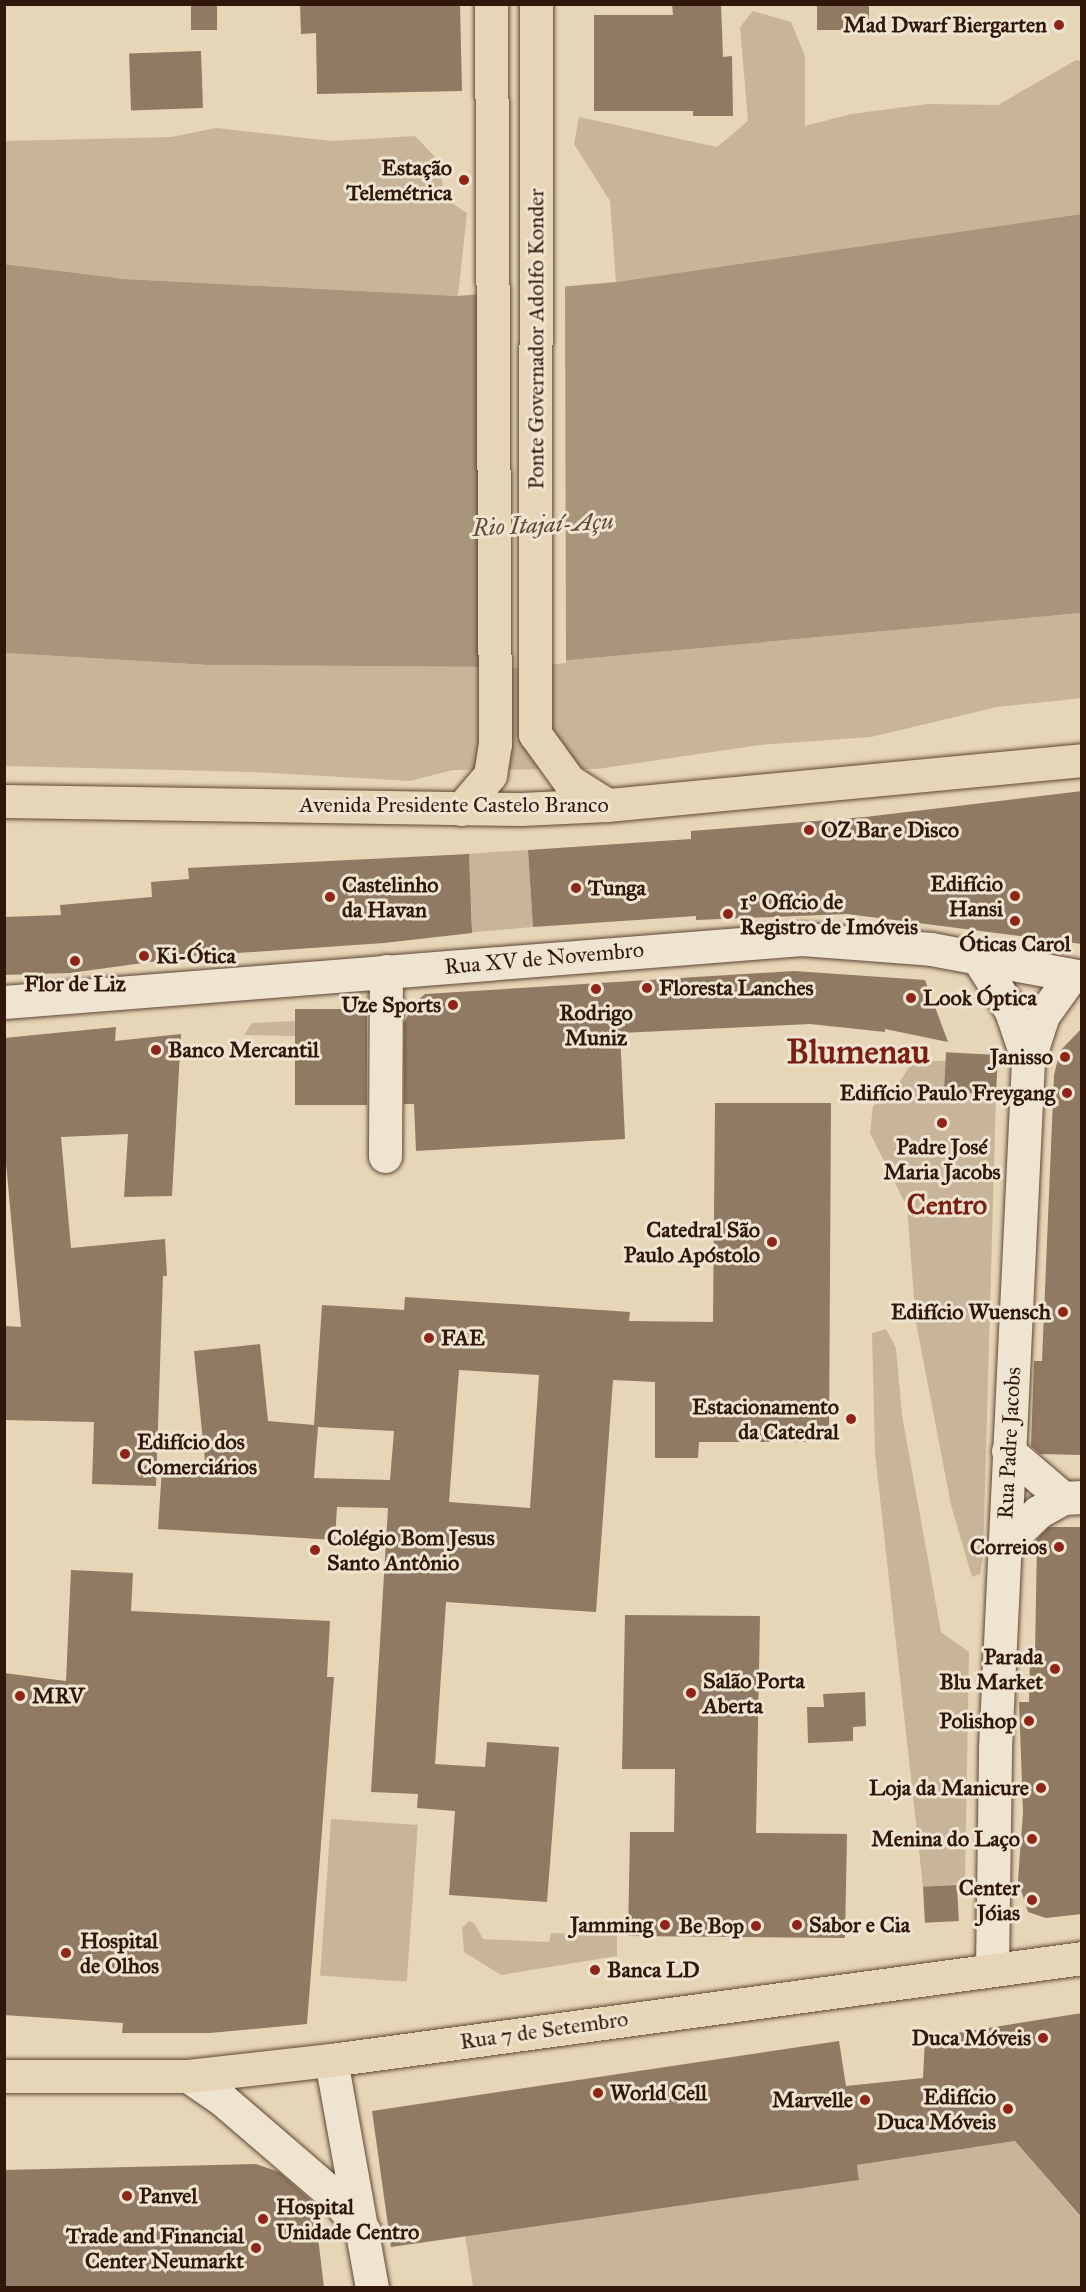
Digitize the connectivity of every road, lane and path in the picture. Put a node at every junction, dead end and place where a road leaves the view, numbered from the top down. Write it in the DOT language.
graph roads {
  1 [pos="491,4"];
  2 [pos="536,4"];
  3 [pos="1082,760"];
  4 [pos="4,801"];
  5 [pos="607,805"];
  6 [pos="461,809"];
  7 [pos="978,958"];
  8 [pos="386,971"];
  9 [pos="1076,976"];
  10 [pos="4,1002"];
  11 [pos="1028,1061"];
  12 [pos="385,1156"];
  13 [pos="1008,1451"];
  14 [pos="1072,1498"];
  15 [pos="1004,1545"];
  16 [pos="1082,1958"];
  17 [pos="992,1969"];
  18 [pos="331,2060"];
  19 [pos="4,2076"];
  20 [pos="188,2076"];
  21 [pos="364,2231"];
  22 [pos="372,2288"];
  1 -- 6 [label="main road, Ponte Governador Adolfo Konder"];
  2 -- 5 [label="main road, Ponte Governador Adolfo Konder"];
  3 -- 5 [label="main road, Avenida Presidente Castelo Branco"];
  4 -- 6 [label="main road, Avenida Presidente Castelo Branco"];
  5 -- 6 [label="main road, Avenida Presidente Castelo Branco"];
  7 -- 8 [label="street, Rua XV de Novembro"];
  7 -- 9 [label="street, Rua XV de Novembro"];
  7 -- 11 [label="street, Rua Padre Jacobs"];
  8 -- 10 [label="street, Rua XV de Novembro"];
  8 -- 12 [label="street"];
  9 -- 11 [label="street, Rua Padre Jacobs"];
  11 -- 13 [label="street, Rua Padre Jacobs"];
  13 -- 14 [label="street"];
  13 -- 15 [label="street, Rua Padre Jacobs"];
  14 -- 15 [label="street"];
  15 -- 17 [label="street, Rua Padre Jacobs"];
  16 -- 17 [label="main road, Rua 7 de Setembro"];
  17 -- 18 [label="main road, Rua 7 de Setembro"];
  18 -- 20 [label="main road, Rua 7 de Setembro"];
  18 -- 21 [label="street"];
  19 -- 20 [label="main road, Rua 7 de Setembro"];
  20 -- 21 [label="street"];
  21 -- 22 [label="street"];
}
